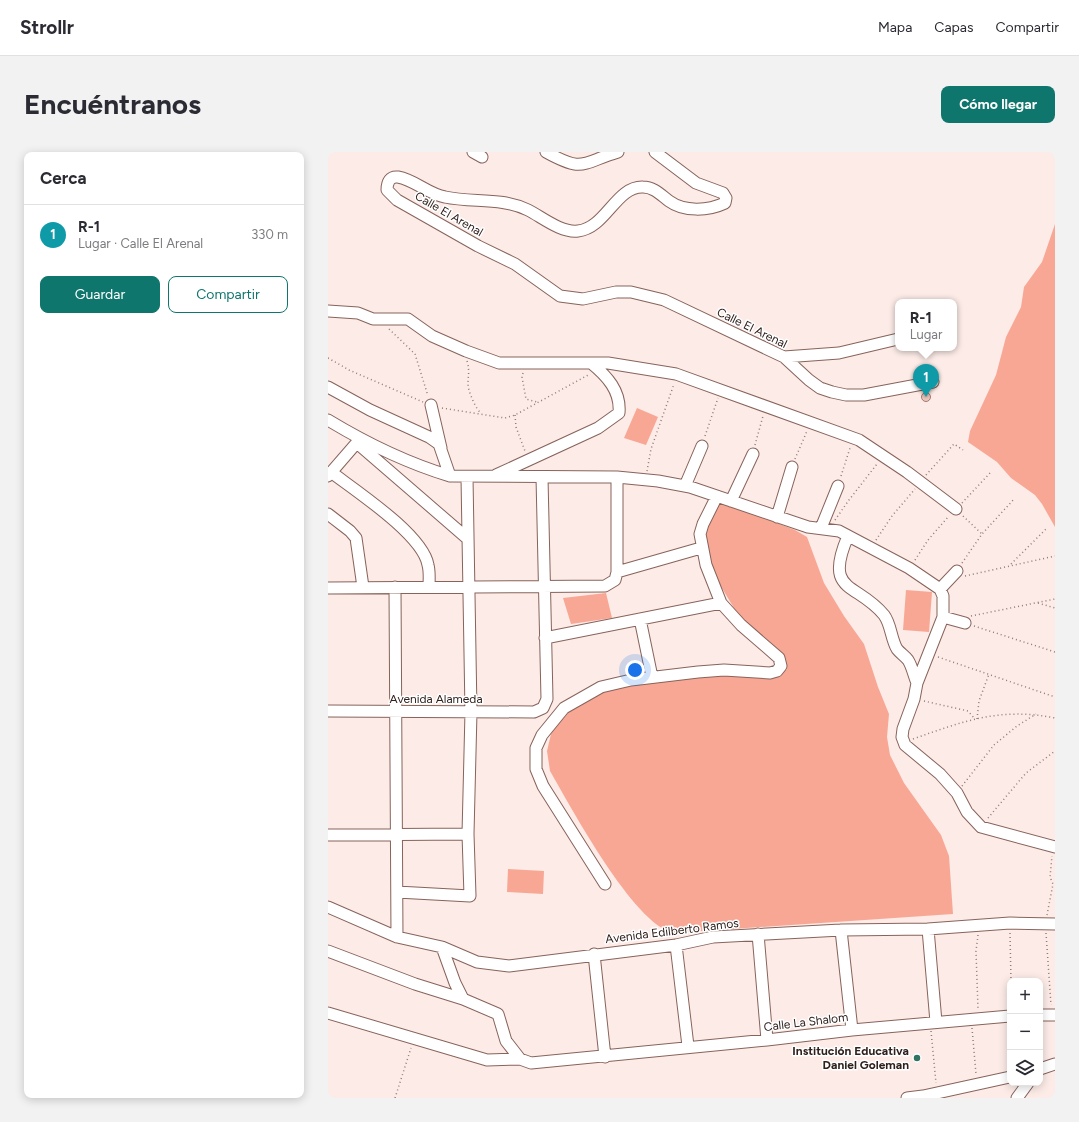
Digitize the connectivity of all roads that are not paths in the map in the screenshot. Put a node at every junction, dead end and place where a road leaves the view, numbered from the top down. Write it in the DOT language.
graph roads {
  1 [pos="546,152"];
  2 [pos="618,152"];
  3 [pos="655,152"];
  4 [pos="328,311"];
  5 [pos="895,341"];
  6 [pos="784,357"];
  7 [pos="595,366"];
  8 [pos="933,382"];
  9 [pos="328,386"];
  10 [pos="431,405"];
  11 [pos="328,420"];
  12 [pos="359,441"];
  13 [pos="702,446"];
  14 [pos="442,451"];
  15 [pos="753,454"];
  16 [pos="792,467"];
  17 [pos="330,474"];
  18 [pos="450,476"];
  19 [pos="467,477"];
  20 [pos="492,477"];
  21 [pos="542,477"];
  22 [pos="617,477"];
  23 [pos="685,486"];
  24 [pos="838,486"];
  25 [pos="717,496"];
  26 [pos="731,501"];
  27 [pos="956,509"];
  28 [pos="328,514"];
  29 [pos="777,517"];
  30 [pos="825,528"];
  31 [pos="848,536"];
  32 [pos="468,539"];
  33 [pos="701,548"];
  34 [pos="957,571"];
  35 [pos="617,572"];
  36 [pos="544,586"];
  37 [pos="395,587"];
  38 [pos="429,587"];
  39 [pos="470,587"];
  40 [pos="328,588"];
  41 [pos="363,588"];
  42 [pos="940,589"];
  43 [pos="721,603"];
  44 [pos="943,617"];
  45 [pos="640,619"];
  46 [pos="965,623"];
  47 [pos="545,638"];
  48 [pos="652,677"];
  49 [pos="916,683"];
  50 [pos="543,708"];
  51 [pos="564,708"];
  52 [pos="328,711"];
  53 [pos="396,712"];
  54 [pos="471,712"];
  55 [pos="328,834"];
  56 [pos="396,834"];
  57 [pos="468,834"];
  58 [pos="1055,847"];
  59 [pos="604,884"];
  60 [pos="397,892"];
  61 [pos="328,907"];
  62 [pos="1055,924"];
  63 [pos="928,929"];
  64 [pos="841,930"];
  65 [pos="758,934"];
  66 [pos="397,937"];
  67 [pos="676,945"];
  68 [pos="442,946"];
  69 [pos="328,951"];
  70 [pos="594,954"];
  71 [pos="463,999"];
  72 [pos="328,1014"];
  73 [pos="1043,1015"];
  74 [pos="1055,1015"];
  75 [pos="1007,1016"];
  76 [pos="933,1022"];
  77 [pos="852,1030"];
  78 [pos="767,1040"];
  79 [pos="688,1046"];
  80 [pos="605,1057"];
  81 [pos="520,1059"];
  82 [pos="1055,1064"];
  83 [pos="1043,1068"];
  84 [pos="1007,1078"];
  85 [pos="1026,1086"];
  86 [pos="906,1098"];
  87 [pos="1017,1098"];
  1 -- 2 [label="street"];
  3 -- 6 [label="street, Calle El Arenal"];
  4 -- 7 [label="street"];
  5 -- 6 [label="street"];
  6 -- 8 [label="street, Calle El Arenal"];
  7 -- 20 [label="street"];
  7 -- 27 [label="street"];
  9 -- 14 [label="street"];
  10 -- 14 [label="street"];
  11 -- 12 [label="street"];
  12 -- 17 [label="street"];
  12 -- 18 [label="street"];
  12 -- 32 [label="street"];
  13 -- 23 [label="street"];
  14 -- 18 [label="street"];
  15 -- 26 [label="street"];
  16 -- 29 [label="street"];
  17 -- 38 [label="street"];
  18 -- 19 [label="street"];
  19 -- 20 [label="street"];
  19 -- 32 [label="street"];
  20 -- 21 [label="street"];
  21 -- 22 [label="street"];
  21 -- 36 [label="street"];
  22 -- 23 [label="street"];
  22 -- 35 [label="street"];
  23 -- 25 [label="street"];
  24 -- 30 [label="street"];
  25 -- 26 [label="street"];
  25 -- 33 [label="street"];
  26 -- 29 [label="street"];
  28 -- 41 [label="street"];
  29 -- 30 [label="street"];
  30 -- 31 [label="street"];
  31 -- 42 [label="street"];
  31 -- 49 [label="street"];
  32 -- 39 [label="street"];
  33 -- 35 [label="street"];
  33 -- 43 [label="street"];
  34 -- 42 [label="street"];
  35 -- 36 [label="street"];
  36 -- 39 [label="street"];
  36 -- 47 [label="street"];
  37 -- 38 [label="street"];
  37 -- 41 [label="street"];
  37 -- 53 [label="street"];
  38 -- 39 [label="street"];
  39 -- 54 [label="street"];
  40 -- 41 [label="street"];
  42 -- 44 [label="street"];
  43 -- 45 [label="street"];
  43 -- 48 [label="street"];
  44 -- 46 [label="street"];
  44 -- 49 [label="street"];
  45 -- 47 [label="street"];
  45 -- 48 [label="street"];
  47 -- 50 [label="street"];
  48 -- 51 [label="street"];
  49 -- 58 [label="street"];
  50 -- 51 [label="street, Avenida Alameda"];
  50 -- 54 [label="street, Avenida Alameda"];
  51 -- 59 [label="street"];
  52 -- 53 [label="street, Avenida Alameda"];
  53 -- 54 [label="street, Avenida Alameda"];
  53 -- 56 [label="street"];
  54 -- 57 [label="street"];
  55 -- 56 [label="street"];
  56 -- 57 [label="street"];
  56 -- 60 [label="street"];
  57 -- 60 [label="street"];
  60 -- 66 [label="street"];
  61 -- 66 [label="street, Avenida Edilberto Ramos"];
  62 -- 63 [label="street, Avenida Edilberto Ramos"];
  63 -- 64 [label="street, Avenida Edilberto Ramos"];
  63 -- 76 [label="street"];
  64 -- 65 [label="street, Avenida Edilberto Ramos"];
  64 -- 77 [label="street"];
  65 -- 67 [label="street, Avenida Edilberto Ramos"];
  65 -- 78 [label="street"];
  66 -- 68 [label="street, Avenida Edilberto Ramos"];
  67 -- 70 [label="street, Avenida Edilberto Ramos"];
  67 -- 79 [label="street"];
  68 -- 70 [label="street, Avenida Edilberto Ramos"];
  68 -- 71 [label="street"];
  69 -- 71 [label="street"];
  70 -- 80 [label="street"];
  71 -- 81 [label="street"];
  72 -- 81 [label="street, Calle La Shalom"];
  73 -- 74 [label="street"];
  75 -- 76 [label="street, Calle La Shalom"];
  76 -- 77 [label="street, Calle La Shalom"];
  77 -- 78 [label="street, Calle La Shalom"];
  78 -- 79 [label="street, Calle La Shalom"];
  79 -- 80 [label="street, Calle La Shalom"];
  80 -- 81 [label="street, Calle La Shalom"];
  82 -- 83 [label="street"];
  84 -- 86 [label="street"];
  85 -- 87 [label="street"];
}
